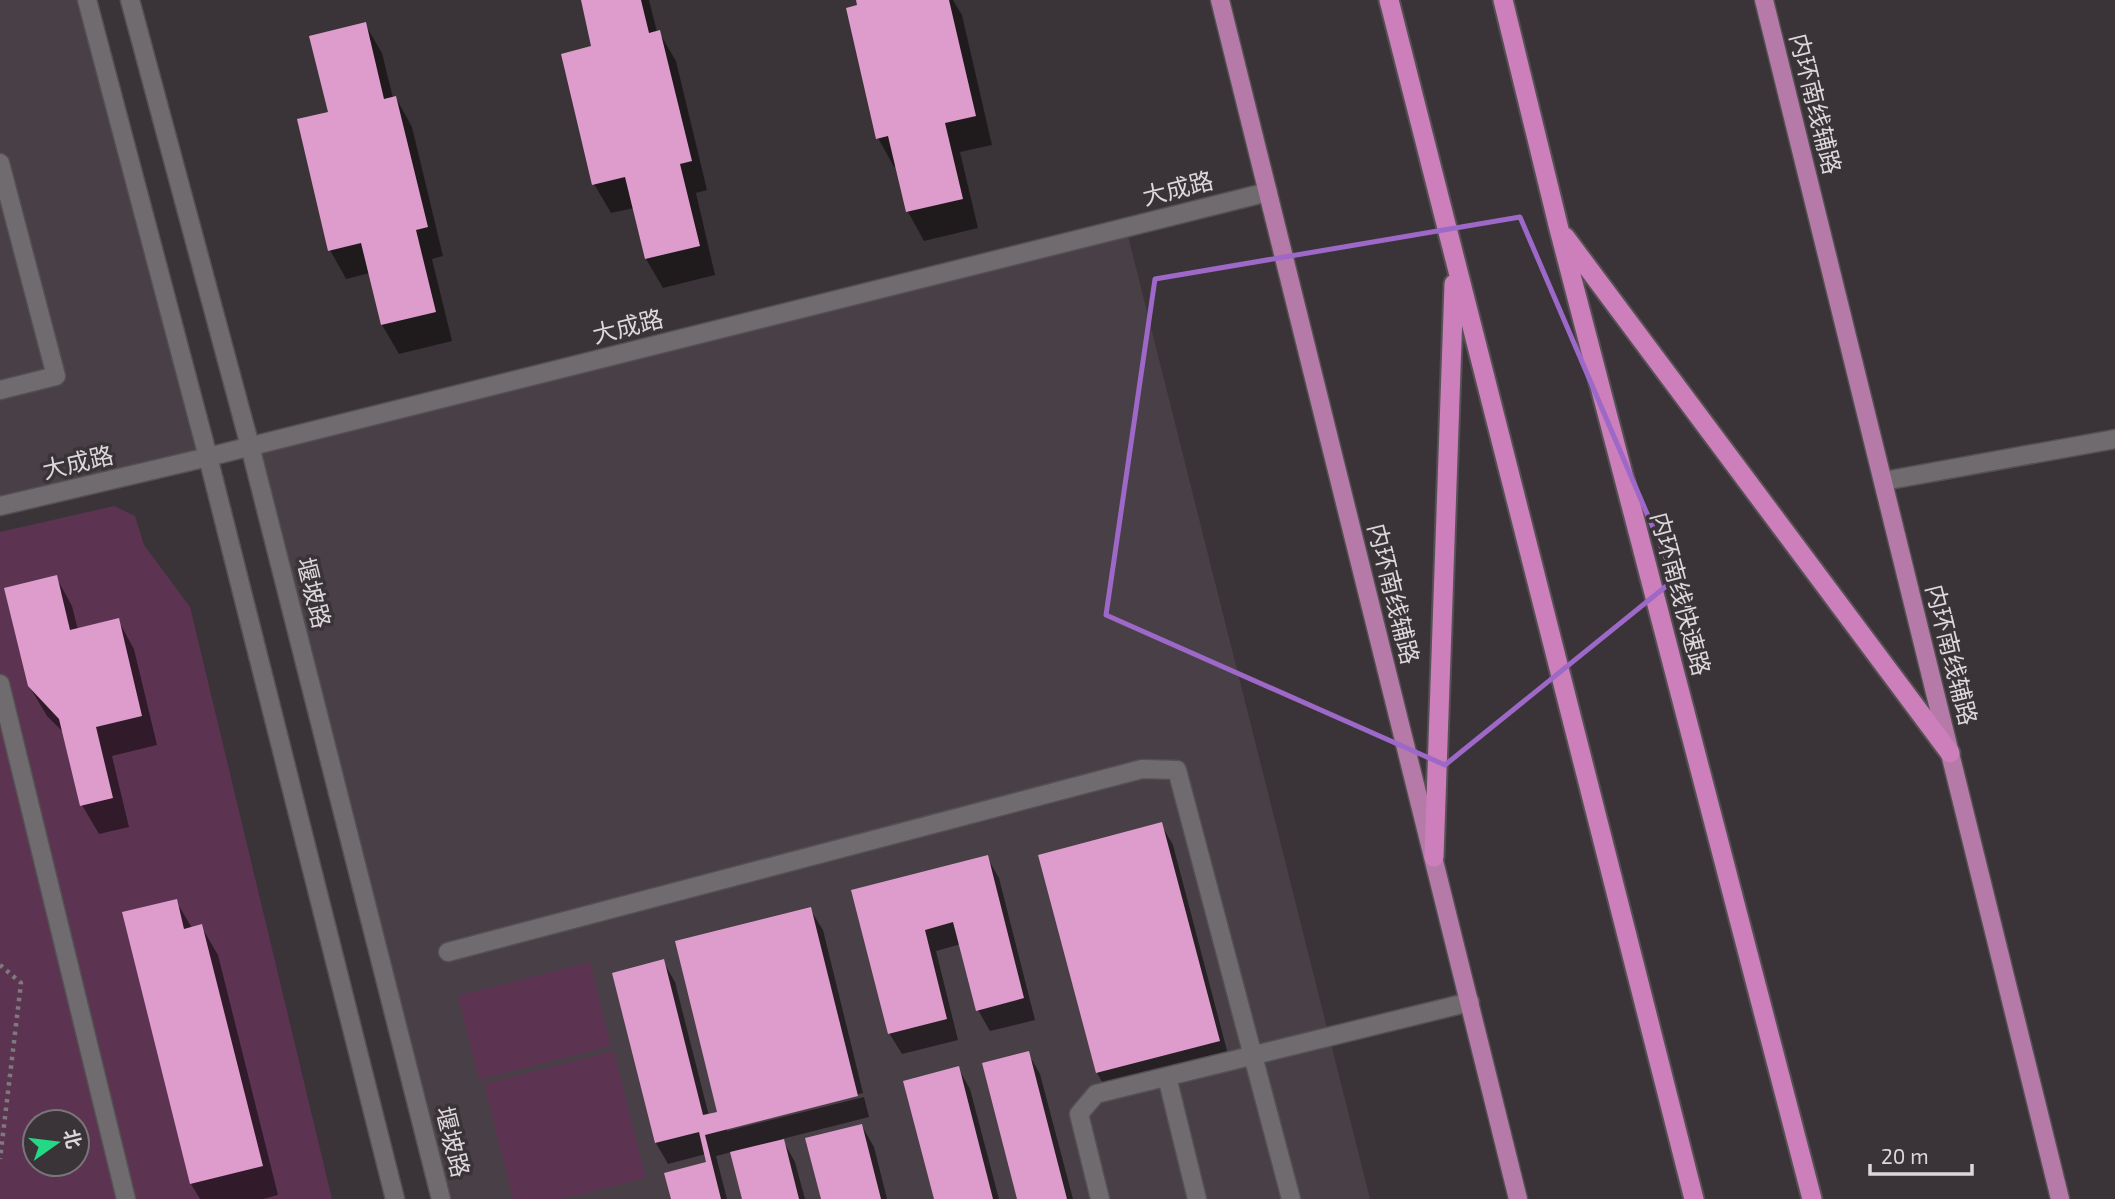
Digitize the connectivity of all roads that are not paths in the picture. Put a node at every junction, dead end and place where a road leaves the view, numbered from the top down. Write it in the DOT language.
graph roads {
  1 [pos="88,0"];
  2 [pos="130,0"];
  3 [pos="1220,0"];
  4 [pos="1389,0"];
  5 [pos="1503,0"];
  6 [pos="1764,0"];
  7 [pos="0,163"];
  8 [pos="1268,192"];
  9 [pos="1559,229"];
  10 [pos="1455,262"];
  11 [pos="0,390"];
  12 [pos="2115,439"];
  13 [pos="250,446"];
  14 [pos="208,457"];
  15 [pos="1884,481"];
  16 [pos="0,506"];
  17 [pos="0,684"];
  18 [pos="1950,753"];
  19 [pos="1434,857"];
  20 [pos="448,952"];
  21 [pos="1470,1002"];
  22 [pos="1254,1055"];
  23 [pos="1167,1077"];
  24 [pos="125,1199"];
  25 [pos="395,1199"];
  26 [pos="441,1199"];
  27 [pos="1100,1199"];
  28 [pos="1197,1199"];
  29 [pos="1290,1199"];
  30 [pos="1518,1199"];
  31 [pos="1694,1199"];
  32 [pos="1812,1199"];
  33 [pos="2060,1199"];
  1 -- 14 [label="street"];
  2 -- 13 [label="street, 堰坡路"];
  3 -- 8 [label="main road, 内环南线辅路"];
  4 -- 10 [label="highway"];
  5 -- 9 [label="highway, 内环南线快速路"];
  6 -- 15 [label="main road, 内环南线辅路"];
  7 -- 11 [label="street"];
  8 -- 13 [label="street, 大成路"];
  8 -- 19 [label="main road, 内环南线辅路"];
  9 -- 18 [label="highway"];
  9 -- 32 [label="highway, 内环南线快速路"];
  10 -- 19 [label="highway"];
  10 -- 31 [label="highway"];
  12 -- 15 [label="street"];
  13 -- 14 [label="street, 大成路"];
  13 -- 26 [label="street, 堰坡路"];
  14 -- 16 [label="street, 大成路"];
  14 -- 25 [label="street"];
  15 -- 18 [label="main road, 内环南线辅路"];
  17 -- 24 [label="street"];
  18 -- 33 [label="main road, 内环南线辅路"];
  19 -- 21 [label="main road, 内环南线辅路"];
  20 -- 22 [label="street"];
  21 -- 22 [label="street"];
  21 -- 30 [label="main road, 内环南线辅路"];
  22 -- 23 [label="street"];
  22 -- 29 [label="street"];
  23 -- 27 [label="street"];
  23 -- 28 [label="street"];
}
